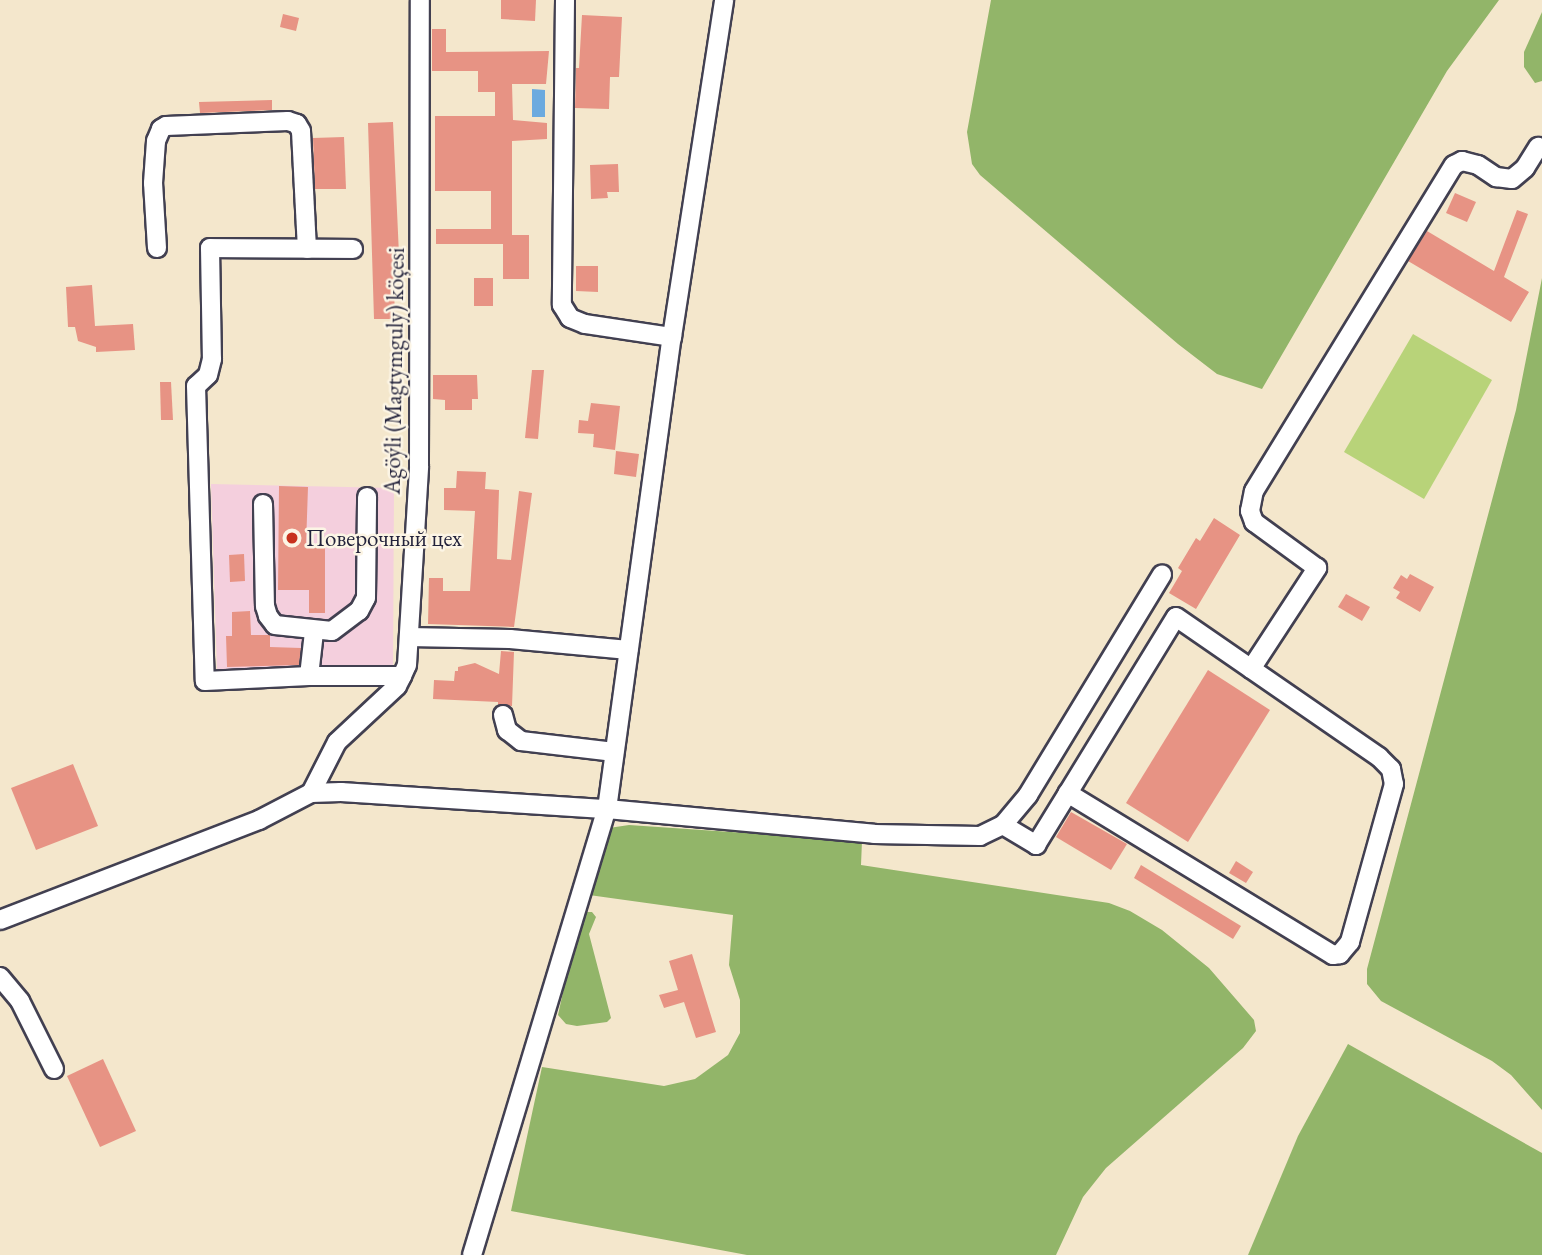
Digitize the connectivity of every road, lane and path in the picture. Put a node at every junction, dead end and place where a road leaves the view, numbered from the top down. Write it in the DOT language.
graph roads {
  1 [pos="420,0"];
  2 [pos="565,0"];
  3 [pos="724,0"];
  4 [pos="1538,147"];
  5 [pos="157,248"];
  6 [pos="307,248"];
  7 [pos="352,249"];
  8 [pos="672,337"];
  9 [pos="367,497"];
  10 [pos="263,503"];
  11 [pos="1162,575"];
  12 [pos="314,632"];
  13 [pos="409,637"];
  14 [pos="628,650"];
  15 [pos="1251,669"];
  16 [pos="309,676"];
  17 [pos="402,676"];
  18 [pos="503,715"];
  19 [pos="614,752"];
  20 [pos="311,793"];
  21 [pos="1068,793"];
  22 [pos="607,809"];
  23 [pos="1003,825"];
  24 [pos="0,919"];
  25 [pos="0,977"];
  26 [pos="54,1069"];
  27 [pos="472,1255"];
  1 -- 13 [label="street, Agöýli (Magtymguly) köçesi"];
  2 -- 8 [label="street"];
  3 -- 8 [label="street"];
  4 -- 15 [label="street"];
  5 -- 6 [label="street"];
  6 -- 7 [label="street"];
  6 -- 16 [label="street"];
  8 -- 14 [label="street"];
  9 -- 12 [label="street"];
  10 -- 12 [label="street"];
  11 -- 23 [label="street"];
  12 -- 16 [label="street"];
  13 -- 14 [label="street"];
  13 -- 17 [label="street, Agöýli (Magtymguly) köçesi"];
  14 -- 19 [label="street"];
  15 -- 21 [label="street"];
  15 -- 21 [label="street"];
  16 -- 17 [label="street"];
  17 -- 20 [label="street, Agöýli (Magtymguly) köçesi"];
  18 -- 19 [label="street"];
  19 -- 22 [label="street"];
  20 -- 22 [label="street"];
  20 -- 24 [label="street"];
  21 -- 23 [label="street"];
  22 -- 23 [label="street"];
  22 -- 27 [label="street"];
  25 -- 26 [label="street"];
}
